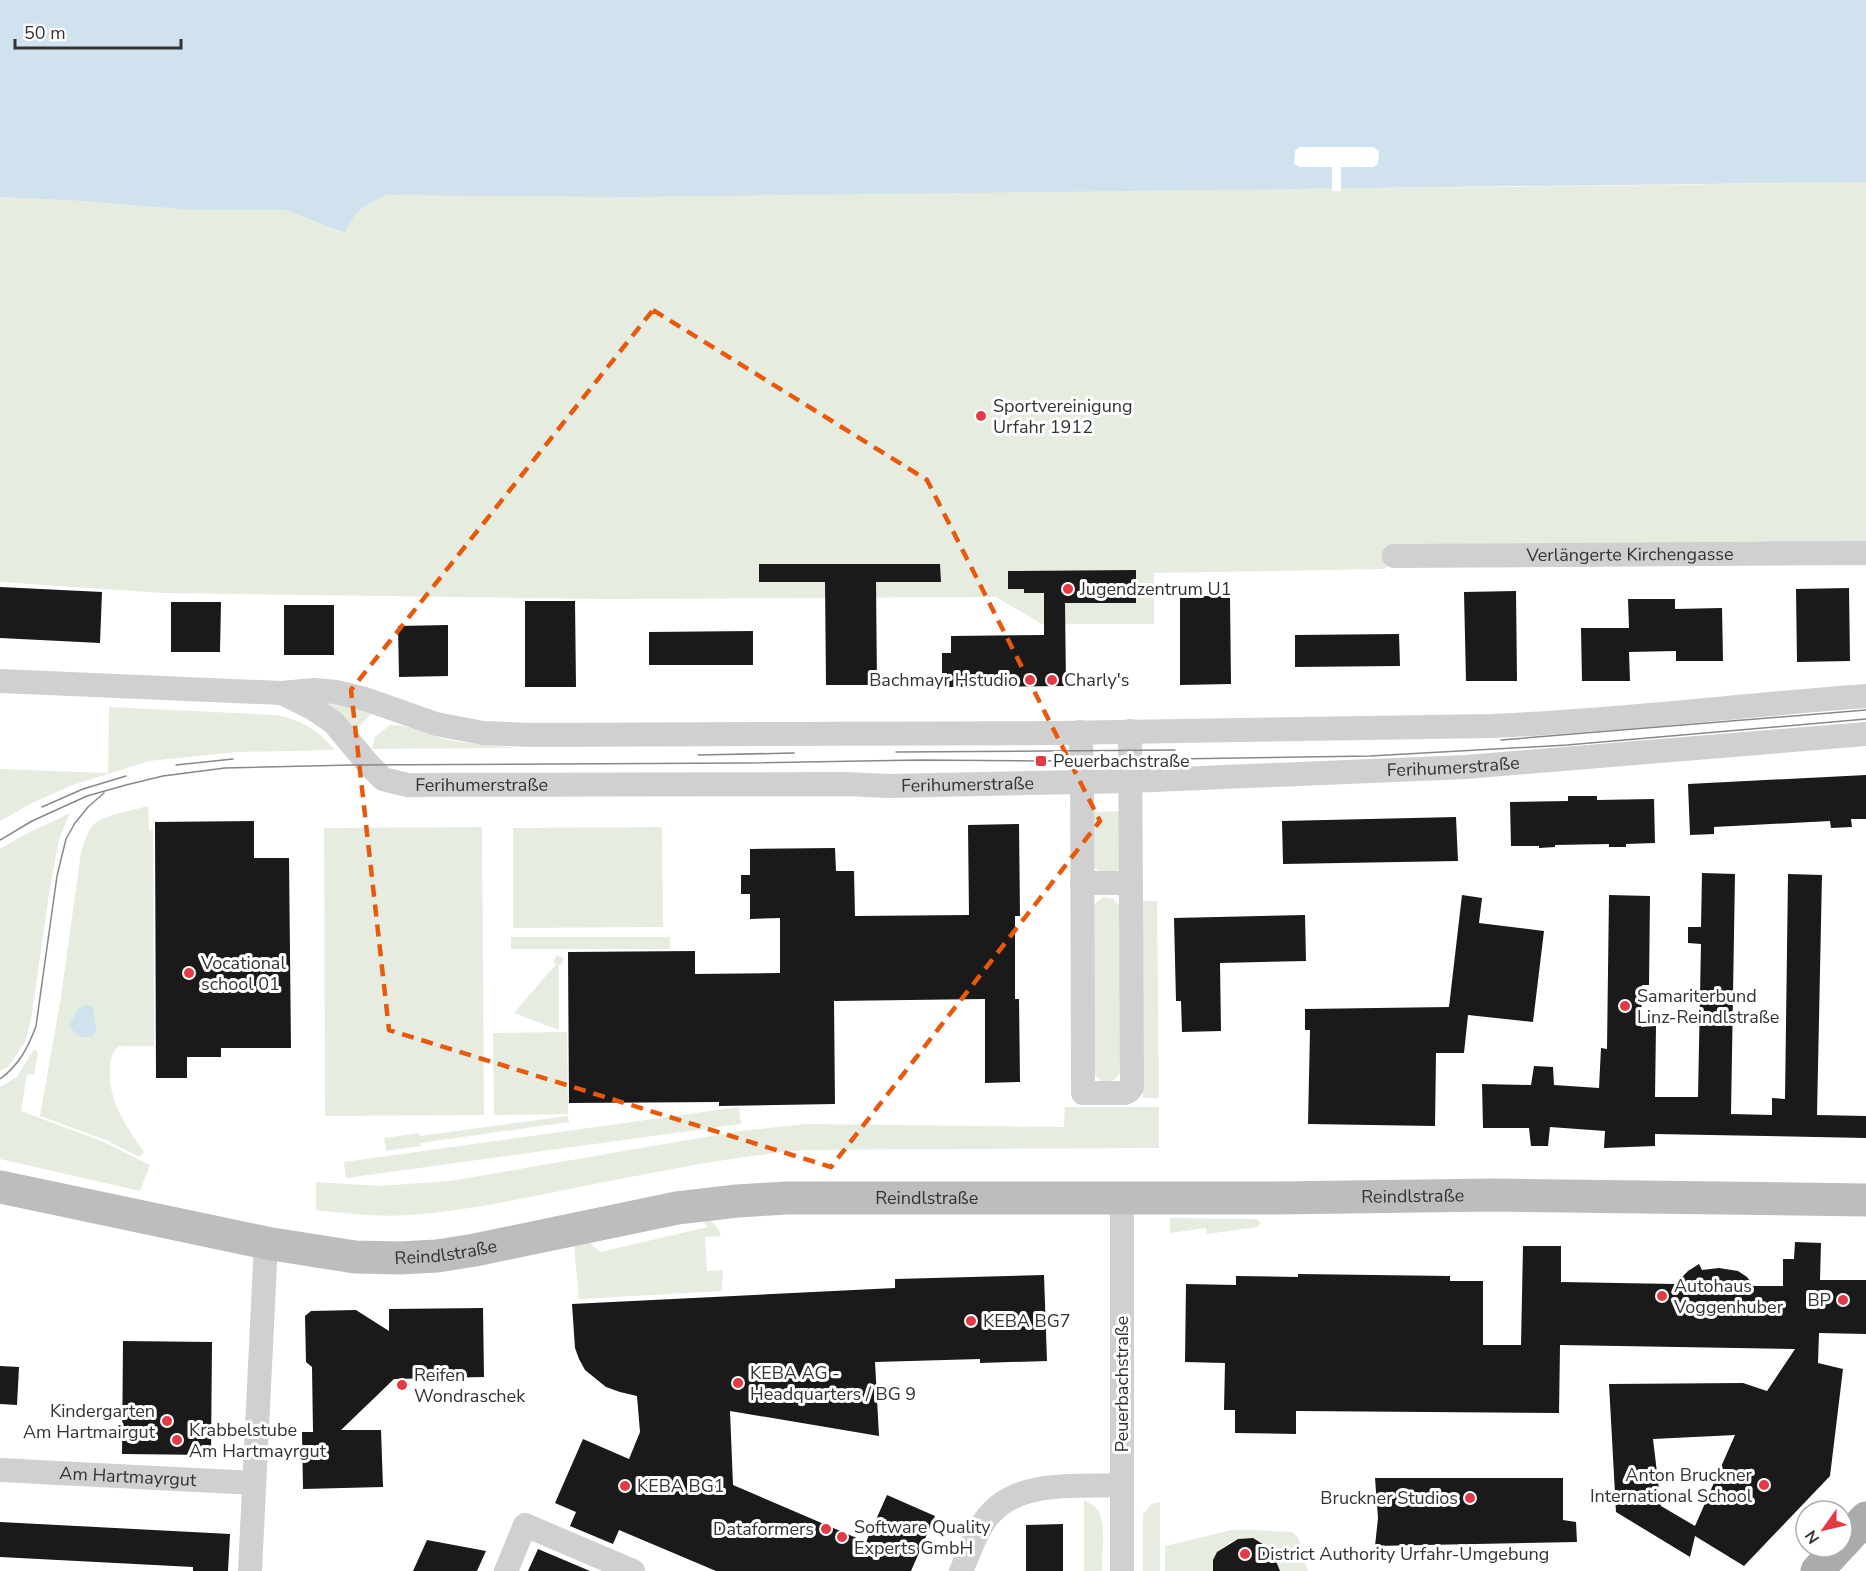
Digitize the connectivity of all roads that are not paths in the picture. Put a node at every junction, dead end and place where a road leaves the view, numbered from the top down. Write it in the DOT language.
graph roads {
  1 [pos="1866,553"];
  2 [pos="1394,556"];
  3 [pos="0,681"];
  4 [pos="282,693"];
  5 [pos="1866,696"];
  6 [pos="1131,731"];
  7 [pos="1080,732"];
  8 [pos="1866,734"];
  9 [pos="1082,782"];
  10 [pos="1131,782"];
  11 [pos="1082,883"];
  12 [pos="1131,884"];
  13 [pos="0,1187"];
  14 [pos="1122,1198"];
  15 [pos="1866,1200"];
  16 [pos="266,1244"];
  17 [pos="0,1470"];
  18 [pos="254,1483"];
  19 [pos="1122,1485"];
  20 [pos="1866,1518"];
  21 [pos="1854,1531"];
  22 [pos="1828,1559"];
  23 [pos="249,1571"];
  24 [pos="506,1571"];
  25 [pos="633,1571"];
  26 [pos="962,1571"];
  27 [pos="1122,1571"];
  28 [pos="1817,1571"];
  1 -- 2 [label="street, Verlängerte Kirchengasse"];
  3 -- 4 [label="street, Ferihumerstraße"];
  4 -- 7 [label="street, Ferihumerstraße"];
  4 -- 9 [label="street, Ferihumerstraße"];
  5 -- 6 [label="street, Ferihumerstraße"];
  6 -- 7 [label="street, Ferihumerstraße"];
  6 -- 10 [label="street"];
  7 -- 9 [label="street"];
  8 -- 10 [label="street, Ferihumerstraße"];
  9 -- 10 [label="street, Ferihumerstraße"];
  9 -- 11 [label="street"];
  10 -- 12 [label="street"];
  11 -- 12 [label="street"];
  11 -- 12 [label="street"];
  13 -- 16 [label="street, Reindlstraße"];
  14 -- 15 [label="street, Reindlstraße"];
  14 -- 16 [label="street, Reindlstraße"];
  14 -- 19 [label="street, Peuerbachstraße"];
  16 -- 18 [label="street"];
  17 -- 18 [label="street, Am Hartmayrgut"];
  18 -- 23 [label="street"];
  19 -- 26 [label="street"];
  19 -- 27 [label="street, Peuerbachstraße"];
  20 -- 21 [label="main road"];
  22 -- 28 [label="main road"];
  24 -- 25 [label="street"];
}
